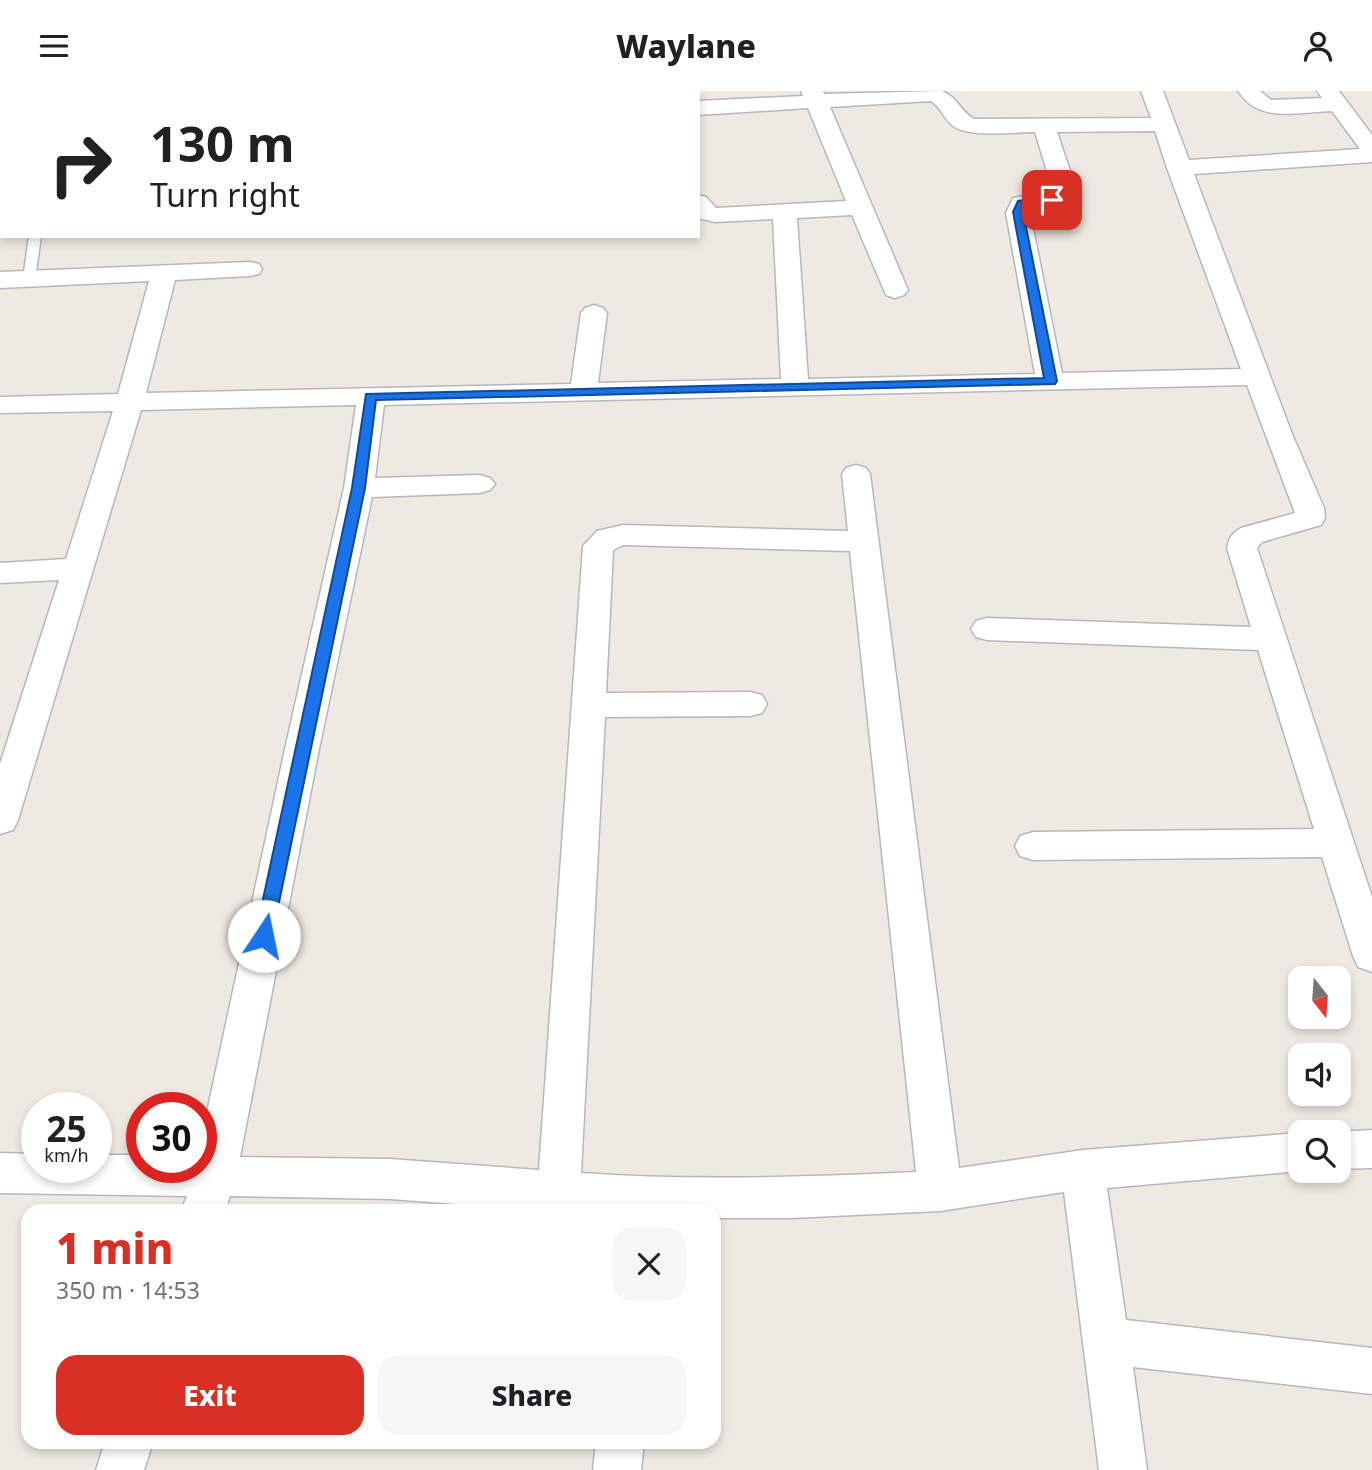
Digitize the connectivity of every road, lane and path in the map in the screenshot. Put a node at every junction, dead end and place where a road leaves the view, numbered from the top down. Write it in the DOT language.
graph roads {
  1 [pos="1152,91"];
  2 [pos="1249,91"];
  3 [pos="814,95"];
  4 [pos="1337,103"];
  5 [pos="700,108"];
  6 [pos="1372,113"];
  7 [pos="1163,124"];
  8 [pos="1044,125"];
  9 [pos="1372,152"];
  10 [pos="1178,168"];
  11 [pos="700,205"];
  12 [pos="860,207"];
  13 [pos="785,211"];
  14 [pos="35,238"];
  15 [pos="250,269"];
  16 [pos="164,273"];
  17 [pos="29,279"];
  18 [pos="0,280"];
  19 [pos="895,290"];
  20 [pos="594,313"];
  21 [pos="1256,376"];
  22 [pos="1050,381"];
  23 [pos="795,387"];
  24 [pos="583,392"];
  25 [pos="371,397"];
  26 [pos="130,402"];
  27 [pos="0,405"];
  28 [pos="856,474"];
  29 [pos="480,484"];
  30 [pos="359,488"];
  31 [pos="864,541"];
  32 [pos="78,569"];
  33 [pos="0,573"];
  34 [pos="987,629"];
  35 [pos="1269,639"];
  36 [pos="750,704"];
  37 [pos="589,705"];
  38 [pos="0,820"];
  39 [pos="1337,842"];
  40 [pos="1033,846"];
  41 [pos="1372,956"];
  42 [pos="1372,1149"];
  43 [pos="1351,1150"];
  44 [pos="1288,1153"];
  45 [pos="1083,1170"];
  46 [pos="0,1173"];
  47 [pos="559,1191"];
  48 [pos="940,1191"];
  49 [pos="209,1193"];
  50 [pos="645,1204"];
  51 [pos="1105,1341"];
  52 [pos="1372,1371"];
  53 [pos="127,1449"];
  54 [pos="619,1449"];
  55 [pos="120,1470"];
  56 [pos="617,1470"];
  57 [pos="1123,1470"];
  1 -- 7 [label="street"];
  2 -- 4 [label="street"];
  3 -- 5 [label="street"];
  3 -- 8 [label="street"];
  3 -- 12 [label="street"];
  4 -- 6 [label="street"];
  4 -- 9 [label="street"];
  7 -- 8 [label="street"];
  7 -- 10 [label="street"];
  8 -- 22 [label="street"];
  9 -- 10 [label="street"];
  10 -- 21 [label="street"];
  11 -- 13 [label="street"];
  12 -- 13 [label="street"];
  12 -- 19 [label="street"];
  13 -- 23 [label="street"];
  14 -- 17 [label="lane"];
  15 -- 16 [label="street"];
  16 -- 17 [label="street"];
  16 -- 26 [label="street"];
  17 -- 18 [label="street"];
  20 -- 24 [label="street"];
  21 -- 22 [label="street"];
  21 -- 35 [label="street"];
  22 -- 23 [label="street"];
  23 -- 24 [label="street"];
  24 -- 25 [label="street"];
  25 -- 26 [label="street"];
  25 -- 30 [label="street"];
  26 -- 27 [label="street"];
  26 -- 32 [label="street"];
  28 -- 31 [label="street"];
  29 -- 30 [label="street"];
  30 -- 49 [label="street"];
  31 -- 37 [label="street"];
  31 -- 48 [label="street"];
  32 -- 33 [label="street"];
  32 -- 38 [label="street"];
  34 -- 35 [label="street"];
  35 -- 39 [label="street"];
  36 -- 37 [label="street"];
  37 -- 47 [label="street"];
  39 -- 40 [label="street"];
  39 -- 41 [label="street"];
  42 -- 43 [label="street"];
  44 -- 45 [label="street"];
  45 -- 48 [label="street"];
  45 -- 51 [label="street"];
  46 -- 49 [label="street"];
  47 -- 49 [label="street"];
  47 -- 50 [label="street"];
  48 -- 50 [label="street"];
  51 -- 52 [label="street"];
  51 -- 57 [label="street"];
  53 -- 55 [label="street"];
  54 -- 56 [label="street"];
}
